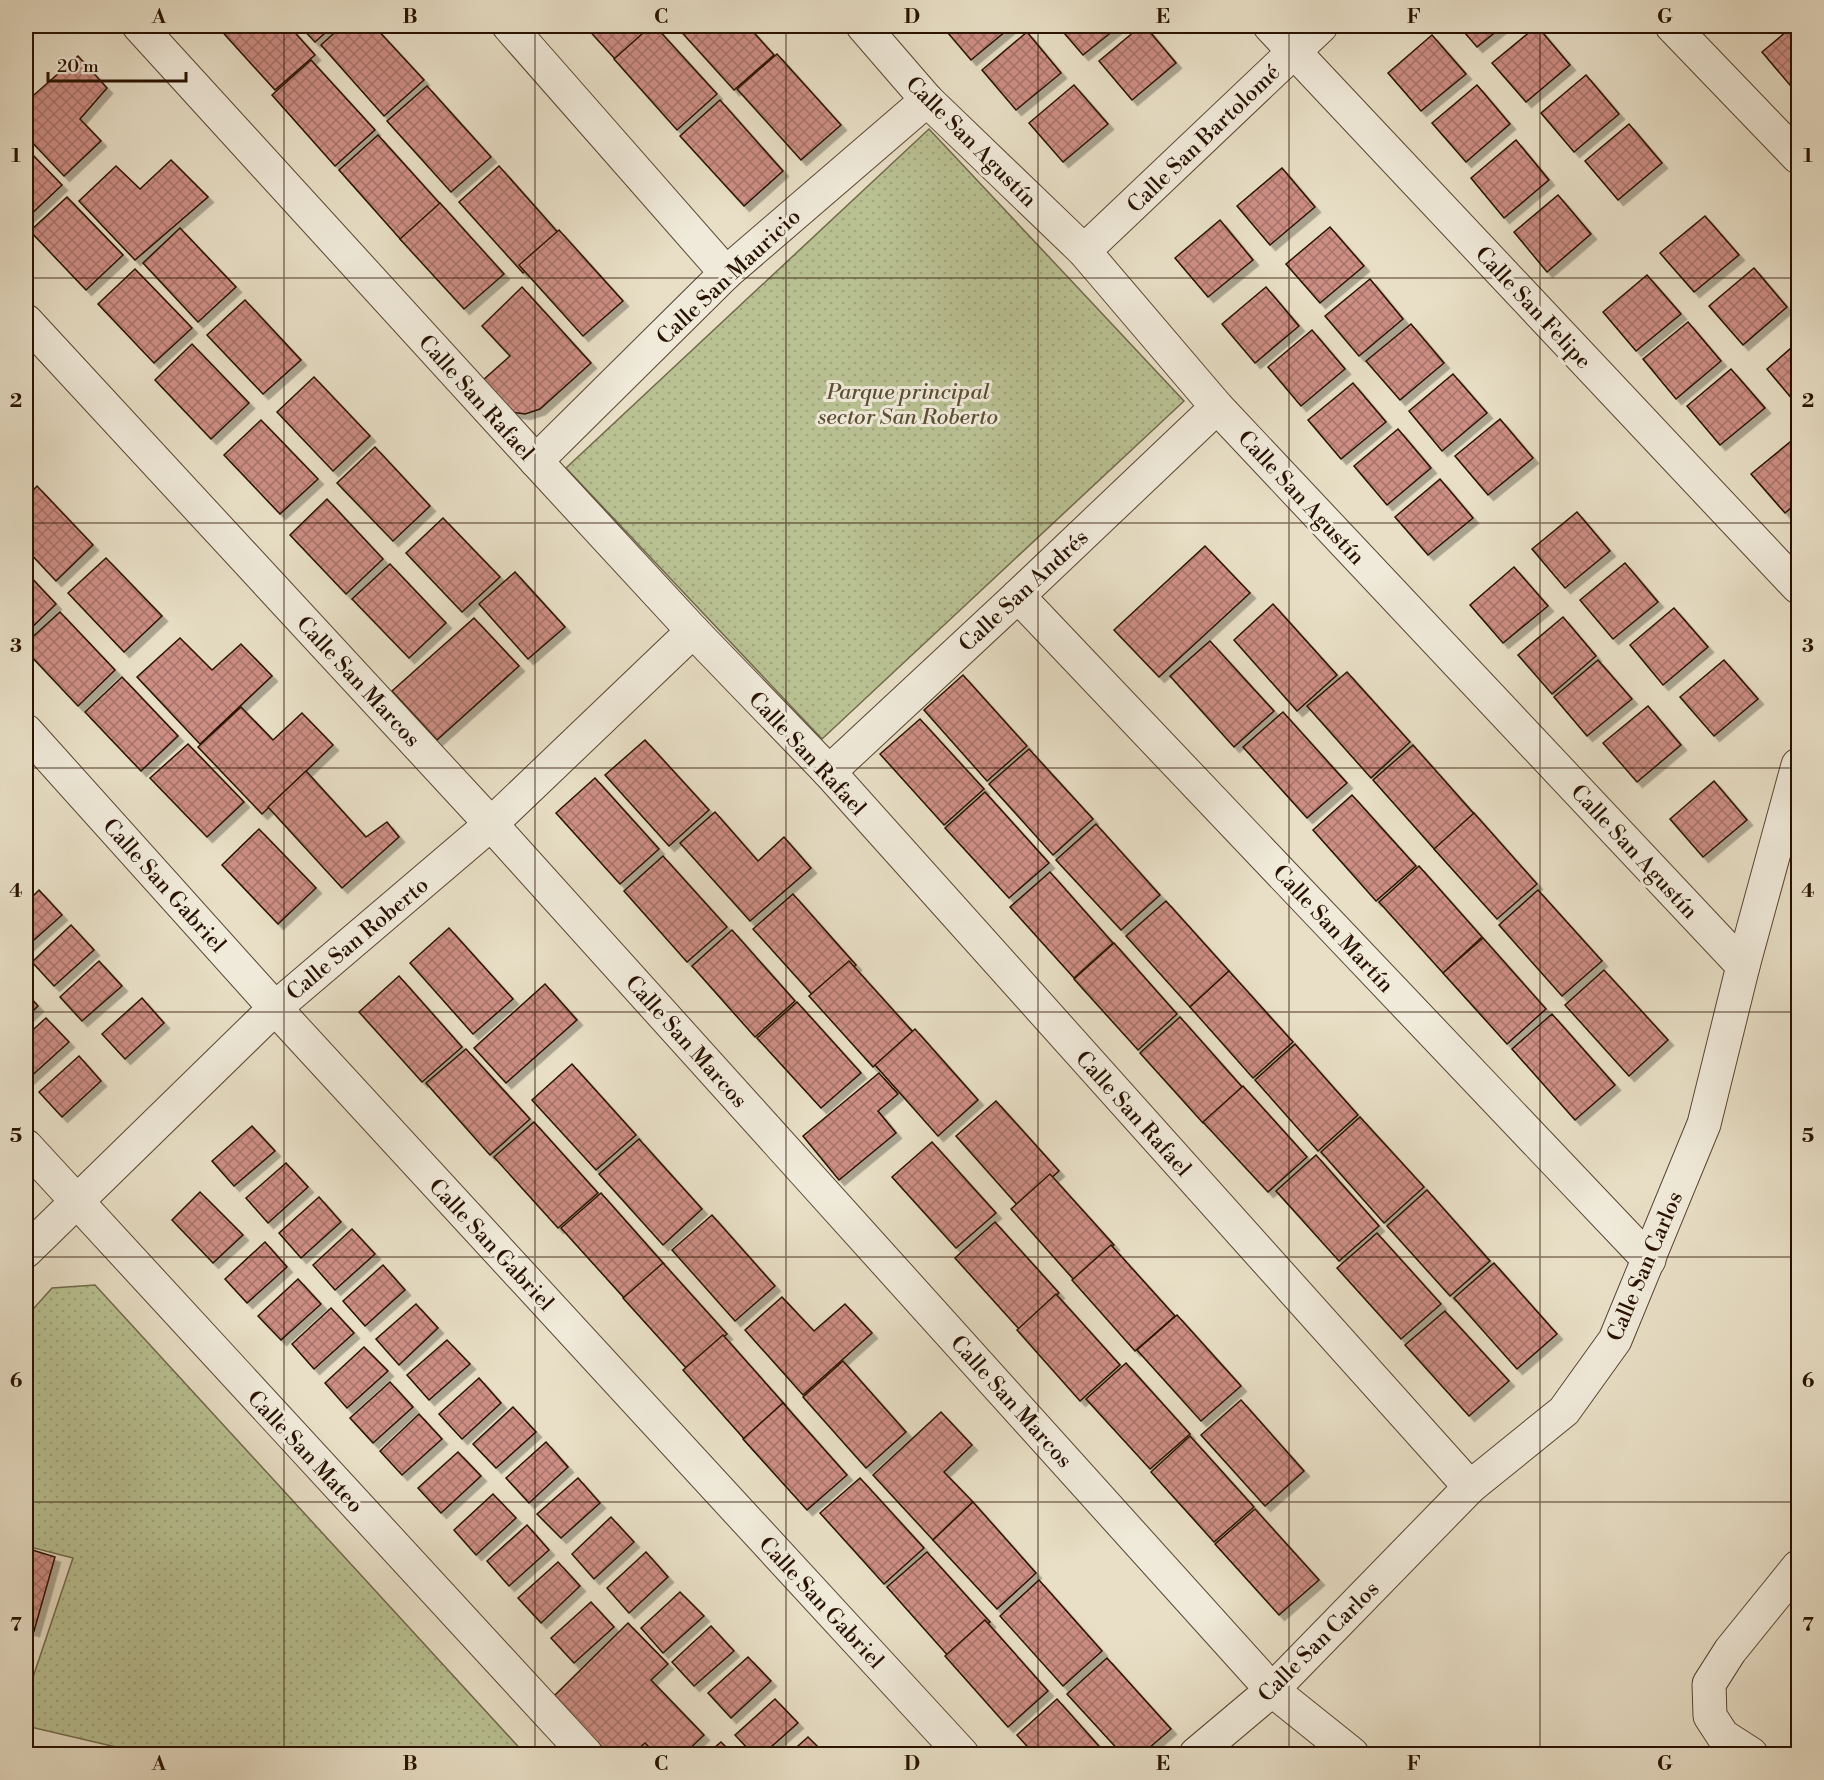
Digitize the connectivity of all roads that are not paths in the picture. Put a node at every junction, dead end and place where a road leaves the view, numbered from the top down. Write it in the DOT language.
graph roads {
  1 [pos="139,26"];
  2 [pos="509,26"];
  3 [pos="863,26"];
  4 [pos="1270,26"];
  5 [pos="1321,26"];
  6 [pos="1672,26"];
  7 [pos="1294,51"];
  8 [pos="927,100"];
  9 [pos="1798,157"];
  10 [pos="1084,251"];
  11 [pos="726,273"];
  12 [pos="26,321"];
  13 [pos="1217,407"];
  14 [pos="536,461"];
  15 [pos="1798,587"];
  16 [pos="1018,596"];
  17 [pos="693,631"];
  18 [pos="26,731"];
  19 [pos="1798,765"];
  20 [pos="828,772"];
  21 [pos="491,824"];
  22 [pos="1743,966"];
  23 [pos="275,1008"];
  24 [pos="26,1146"];
  25 [pos="76,1202"];
  26 [pos="26,1251"];
  27 [pos="1649,1260"];
  28 [pos="1470,1486"];
  29 [pos="1798,1567"];
  30 [pos="1272,1689"];
  31 [pos="586,1755"];
  32 [pos="962,1755"];
  33 [pos="1197,1755"];
  34 [pos="1352,1755"];
  35 [pos="1751,1755"];
  1 -- 14 [label="street, Calle San Rafael"];
  2 -- 11 [label="street"];
  3 -- 8 [label="street, Calle San Agustín"];
  4 -- 7 [label="street, Calle San Felipe"];
  5 -- 7 [label="street, Calle San Bartolomé"];
  6 -- 9 [label="street"];
  7 -- 10 [label="street, Calle San Bartolomé"];
  7 -- 15 [label="street, Calle San Felipe"];
  8 -- 10 [label="street, Calle San Agustín"];
  8 -- 11 [label="street, Calle San Mauricio"];
  10 -- 13 [label="street, Calle San Agustín"];
  11 -- 14 [label="street, Calle San Mauricio"];
  12 -- 21 [label="street, Calle San Marcos"];
  13 -- 16 [label="street, Calle San Andrés"];
  13 -- 22 [label="street, Calle San Agustín"];
  14 -- 17 [label="street, Calle San Rafael"];
  16 -- 20 [label="street, Calle San Andrés"];
  16 -- 27 [label="street, Calle San Martín"];
  17 -- 20 [label="street, Calle San Rafael"];
  17 -- 21 [label="street, Calle San Roberto"];
  18 -- 23 [label="street, Calle San Gabriel"];
  19 -- 22 [label="street, Calle San Carlos"];
  20 -- 28 [label="street, Calle San Rafael"];
  21 -- 23 [label="street, Calle San Roberto"];
  21 -- 30 [label="street, Calle San Marcos"];
  22 -- 27 [label="street, Calle San Carlos"];
  23 -- 25 [label="street, Calle San Roberto"];
  23 -- 32 [label="street, Calle San Gabriel"];
  24 -- 25 [label="street, Calle San Mateo"];
  25 -- 26 [label="street, Calle San Roberto"];
  25 -- 31 [label="street, Calle San Mateo"];
  27 -- 28 [label="street, Calle San Carlos"];
  28 -- 30 [label="street, Calle San Carlos"];
  29 -- 35 [label="street"];
  30 -- 33 [label="street, Calle San Carlos"];
  30 -- 34 [label="street, Calle San Marcos"];
}
